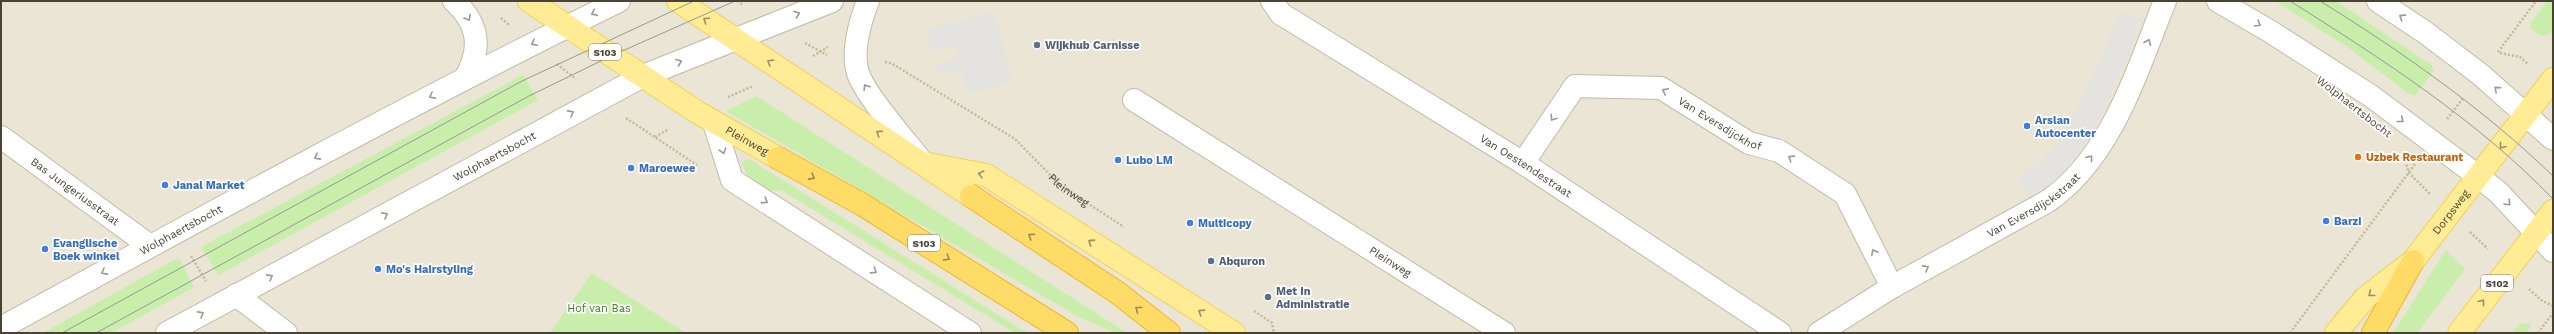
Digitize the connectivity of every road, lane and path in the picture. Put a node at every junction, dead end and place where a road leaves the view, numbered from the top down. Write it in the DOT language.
graph roads {
  1 [pos="454,1"];
  2 [pos="529,1"];
  3 [pos="619,1"];
  4 [pos="678,1"];
  5 [pos="737,1"];
  6 [pos="832,1"];
  7 [pos="868,1"];
  8 [pos="1272,1"];
  9 [pos="2165,1"];
  10 [pos="2218,1"];
  11 [pos="2378,1"];
  12 [pos="772,24"];
  13 [pos="568,26"];
  14 [pos="734,39"];
  15 [pos="830,46"];
  16 [pos="820,52"];
  17 [pos="857,61"];
  18 [pos="785,71"];
  19 [pos="643,76"];
  20 [pos="466,77"];
  21 [pos="2553,79"];
  22 [pos="1134,100"];
  23 [pos="2526,115"];
  24 [pos="705,117"];
  25 [pos="1,137"];
  26 [pos="655,137"];
  27 [pos="2553,139"];
  28 [pos="2402,150"];
  29 [pos="778,158"];
  30 [pos="923,163"];
  31 [pos="1523,163"];
  32 [pos="2409,173"];
  33 [pos="2479,177"];
  34 [pos="971,196"];
  35 [pos="2553,210"];
  36 [pos="2450,213"];
  37 [pos="1127,229"];
  38 [pos="178,231"];
  39 [pos="2536,232"];
  40 [pos="150,246"];
  41 [pos="2553,251"];
  42 [pos="2413,261"];
  43 [pos="2508,268"];
  44 [pos="1892,287"];
  45 [pos="228,300"];
  46 [pos="2553,306"];
  47 [pos="1252,310"];
  48 [pos="2553,313"];
  49 [pos="1,328"];
  50 [pos="167,333"];
  51 [pos="286,333"];
  52 [pos="970,333"];
  53 [pos="1068,333"];
  54 [pos="1169,333"];
  55 [pos="1234,333"];
  56 [pos="1274,333"];
  57 [pos="1504,333"];
  58 [pos="1780,333"];
  59 [pos="1819,333"];
  60 [pos="2290,333"];
  61 [pos="2336,333"];
  62 [pos="2373,333"];
  63 [pos="2459,333"];
  64 [pos="2538,333"];
  1 -- 20 [label="street, one-way"];
  2 -- 13 [label="main road, Pleinweg / S103"];
  3 -- 13 [label="street, Wolphaertsbocht, one-way"];
  14 -- 4 [label="main road, one-way"];
  5 -- 12 [label="path, Pleinweg"];
  12 -- 6 [label="street, Wolphaertsbocht, one-way"];
  7 -- 17 [label="street"];
  8 -- 31 [label="street, Van Oestendestraat"];
  44 -- 9 [label="street, Van Eversdijckstraat, one-way"];
  10 -- 33 [label="street, Wolphaertsbocht, one-way"];
  23 -- 11 [label="street, one-way"];
  12 -- 14 [label="street, Wolphaertsbocht"];
  12 -- 16 [label="path, Pleinweg"];
  13 -- 19 [label="main road, Pleinweg / S103"];
  13 -- 20 [label="street, Wolphaertsbocht, one-way"];
  18 -- 14 [label="main road, one-way"];
  19 -- 14 [label="street, Wolphaertsbocht, one-way"];
  15 -- 16 [label="path"];
  16 -- 17 [label="path, Pleinweg"];
  16 -- 18 [label="path"];
  30 -- 17 [label="street, one-way"];
  17 -- 37 [label="path, Pleinweg"];
  18 -- 24 [label="path"];
  30 -- 18 [label="main road, one-way"];
  19 -- 24 [label="main road, Pleinweg / S103"];
  45 -- 19 [label="street, Wolphaertsbocht, one-way"];
  20 -- 38 [label="street, Wolphaertsbocht, one-way"];
  21 -- 23 [label="main road, Dorpsweg"];
  22 -- 57 [label="street, Pleinweg"];
  23 -- 27 [label="street"];
  23 -- 33 [label="main road, Dorpsweg, one-way"];
  24 -- 26 [label="path"];
  24 -- 29 [label="main road, Pleinweg / S103"];
  24 -- 52 [label="street, Pleinweg, one-way"];
  25 -- 40 [label="street, Bas Jungeriusstraat"];
  28 -- 32 [label="path"];
  29 -- 53 [label="highway, Pleinweg / S103, one-way"];
  30 -- 34 [label="main road"];
  55 -- 30 [label="main road, one-way"];
  44 -- 31 [label="street, Van Eversdijckhof, one-way"];
  31 -- 58 [label="street, Van Oestendestraat"];
  32 -- 36 [label="path"];
  32 -- 60 [label="path"];
  33 -- 36 [label="main road, Dorpsweg"];
  33 -- 39 [label="street, Wolphaertsbocht, one-way"];
  54 -- 34 [label="highway, one-way"];
  35 -- 39 [label="main road, S102"];
  36 -- 42 [label="main road, Dorpsweg"];
  36 -- 43 [label="path"];
  38 -- 40 [label="street, Wolphaertsbocht"];
  38 -- 45 [label="path"];
  39 -- 41 [label="street, Wolphaertsbocht"];
  39 -- 43 [label="main road, S102"];
  40 -- 49 [label="street, Wolphaertsbocht, one-way"];
  42 -- 61 [label="main road, Dorpsweg, one-way"];
  42 -- 62 [label="highway"];
  43 -- 46 [label="path"];
  63 -- 43 [label="main road, S102, one-way"];
  44 -- 59 [label="street, Van Eversdijckstraat"];
  50 -- 45 [label="street, Wolphaertsbocht, one-way"];
  45 -- 51 [label="street"];
  47 -- 56 [label="path"];
  48 -- 64 [label="path"];
}
